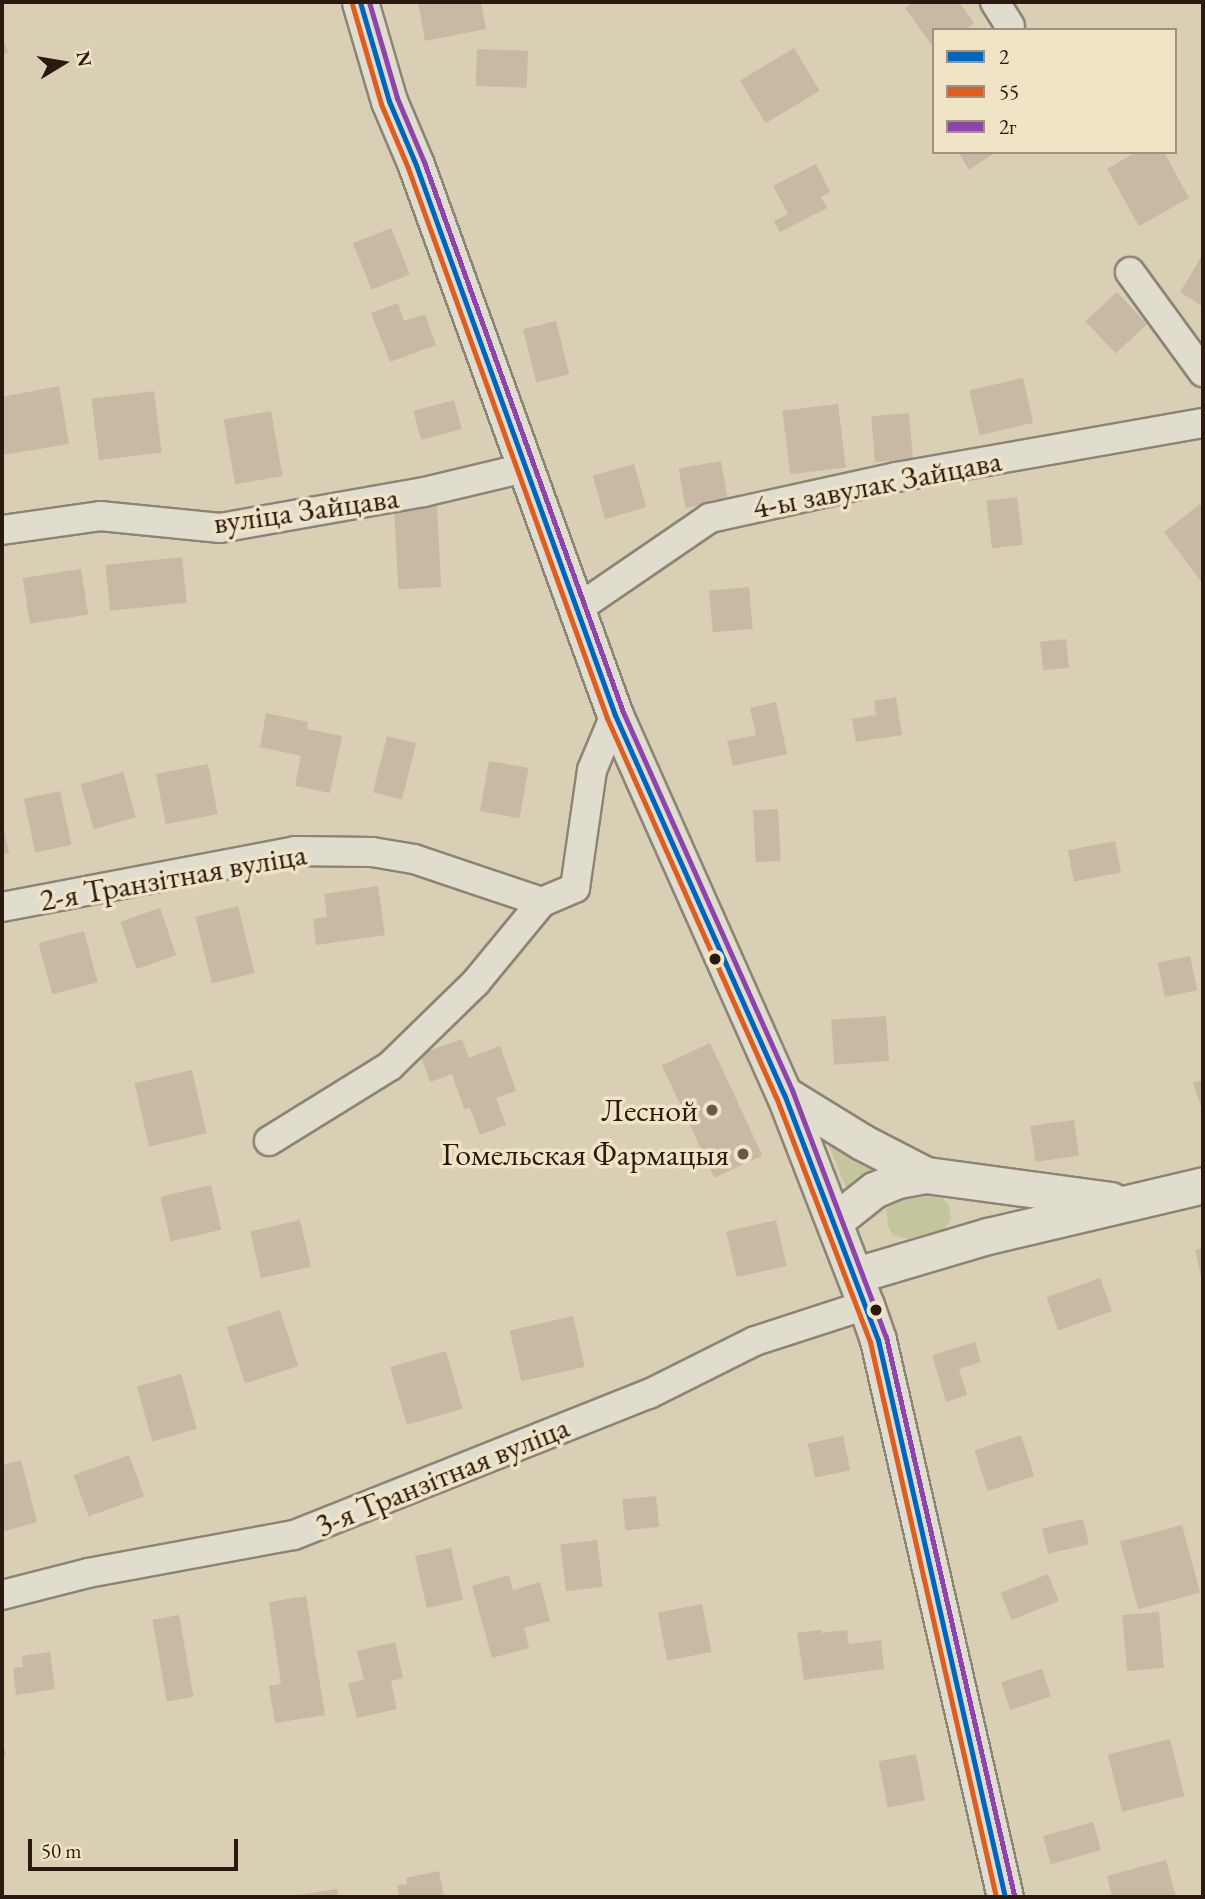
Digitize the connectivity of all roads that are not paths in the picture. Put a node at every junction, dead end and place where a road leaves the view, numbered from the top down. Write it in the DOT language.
graph roads {
  1 [pos="360,2"];
  2 [pos="995,2"];
  3 [pos="1010,26"];
  4 [pos="1130,272"];
  5 [pos="1203,372"];
  6 [pos="1203,423"];
  7 [pos="525,468"];
  8 [pos="2,530"];
  9 [pos="576,609"];
  10 [pos="615,715"];
  11 [pos="542,902"];
  12 [pos="2,907"];
  13 [pos="784,1094"];
  14 [pos="269,1141"];
  15 [pos="926,1175"];
  16 [pos="1203,1185"];
  17 [pos="1127,1203"];
  18 [pos="835,1221"];
  19 [pos="861,1290"];
  20 [pos="2,1595"];
  21 [pos="1005,1897"];
  1 -- 7 [label="street"];
  2 -- 3 [label="street"];
  4 -- 5 [label="street"];
  6 -- 9 [label="street, 4-ы завулак Зайцава"];
  7 -- 8 [label="street, вуліца Зайцава"];
  7 -- 9 [label="street"];
  9 -- 10 [label="street"];
  10 -- 11 [label="street"];
  10 -- 13 [label="street"];
  11 -- 12 [label="street, 2-я Транзітная вуліца"];
  11 -- 14 [label="street"];
  13 -- 15 [label="street"];
  13 -- 18 [label="street"];
  15 -- 17 [label="street"];
  15 -- 18 [label="street"];
  16 -- 17 [label="street"];
  17 -- 19 [label="street"];
  18 -- 19 [label="street"];
  19 -- 20 [label="street, 3-я Транзітная вуліца"];
  19 -- 21 [label="street"];
}
